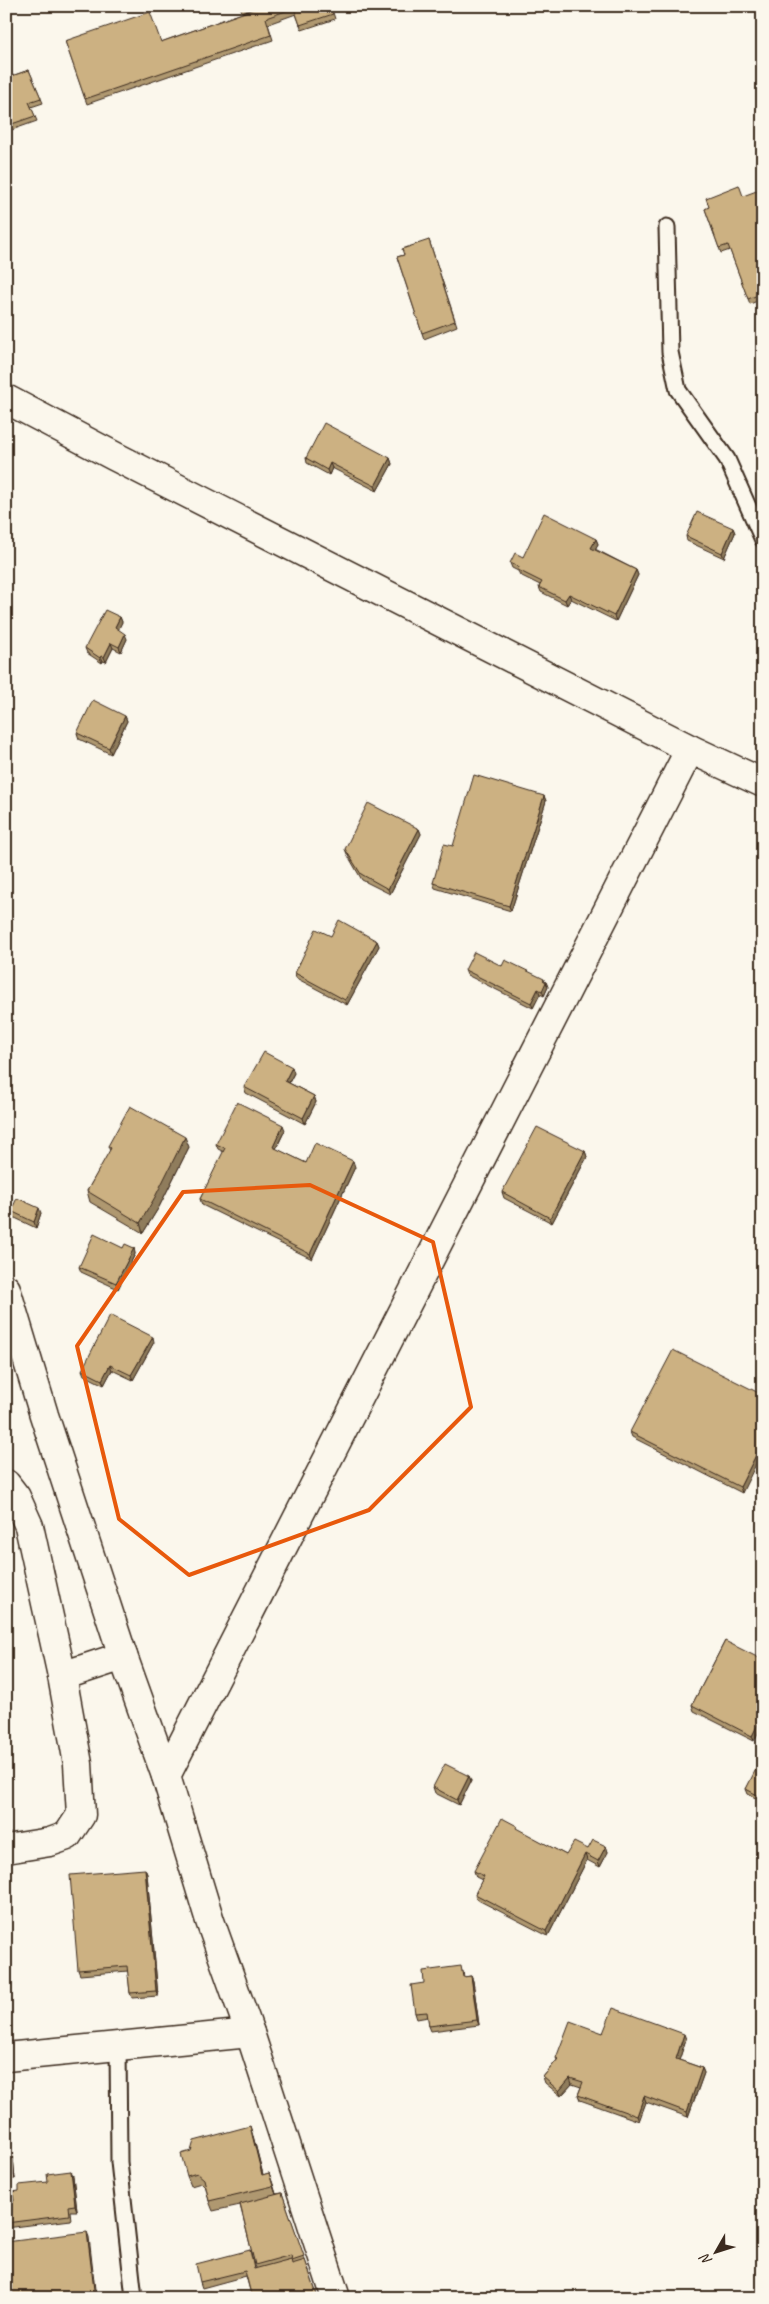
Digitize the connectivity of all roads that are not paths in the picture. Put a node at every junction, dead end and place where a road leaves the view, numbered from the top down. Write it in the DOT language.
graph roads {
  1 [pos="667,227"];
  2 [pos="6,398"];
  3 [pos="763,540"];
  4 [pos="690,749"];
  5 [pos="763,783"];
  6 [pos="6,1289"];
  7 [pos="6,1484"];
  8 [pos="123,1656"];
  9 [pos="62,1676"];
  10 [pos="166,1776"];
  11 [pos="6,1849"];
  12 [pos="250,2033"];
  13 [pos="118,2046"];
  14 [pos="6,2057"];
  15 [pos="134,2298"];
  16 [pos="336,2298"];
  1 -- 3 [label="lane"];
  2 -- 4 [label="street"];
  4 -- 5 [label="street"];
  4 -- 10 [label="street"];
  6 -- 8 [label="street"];
  7 -- 9 [label="street"];
  8 -- 9 [label="street"];
  8 -- 10 [label="street"];
  9 -- 11 [label="street"];
  10 -- 12 [label="street"];
  12 -- 13 [label="street"];
  12 -- 16 [label="street"];
  13 -- 14 [label="street"];
  13 -- 15 [label="lane"];
}
